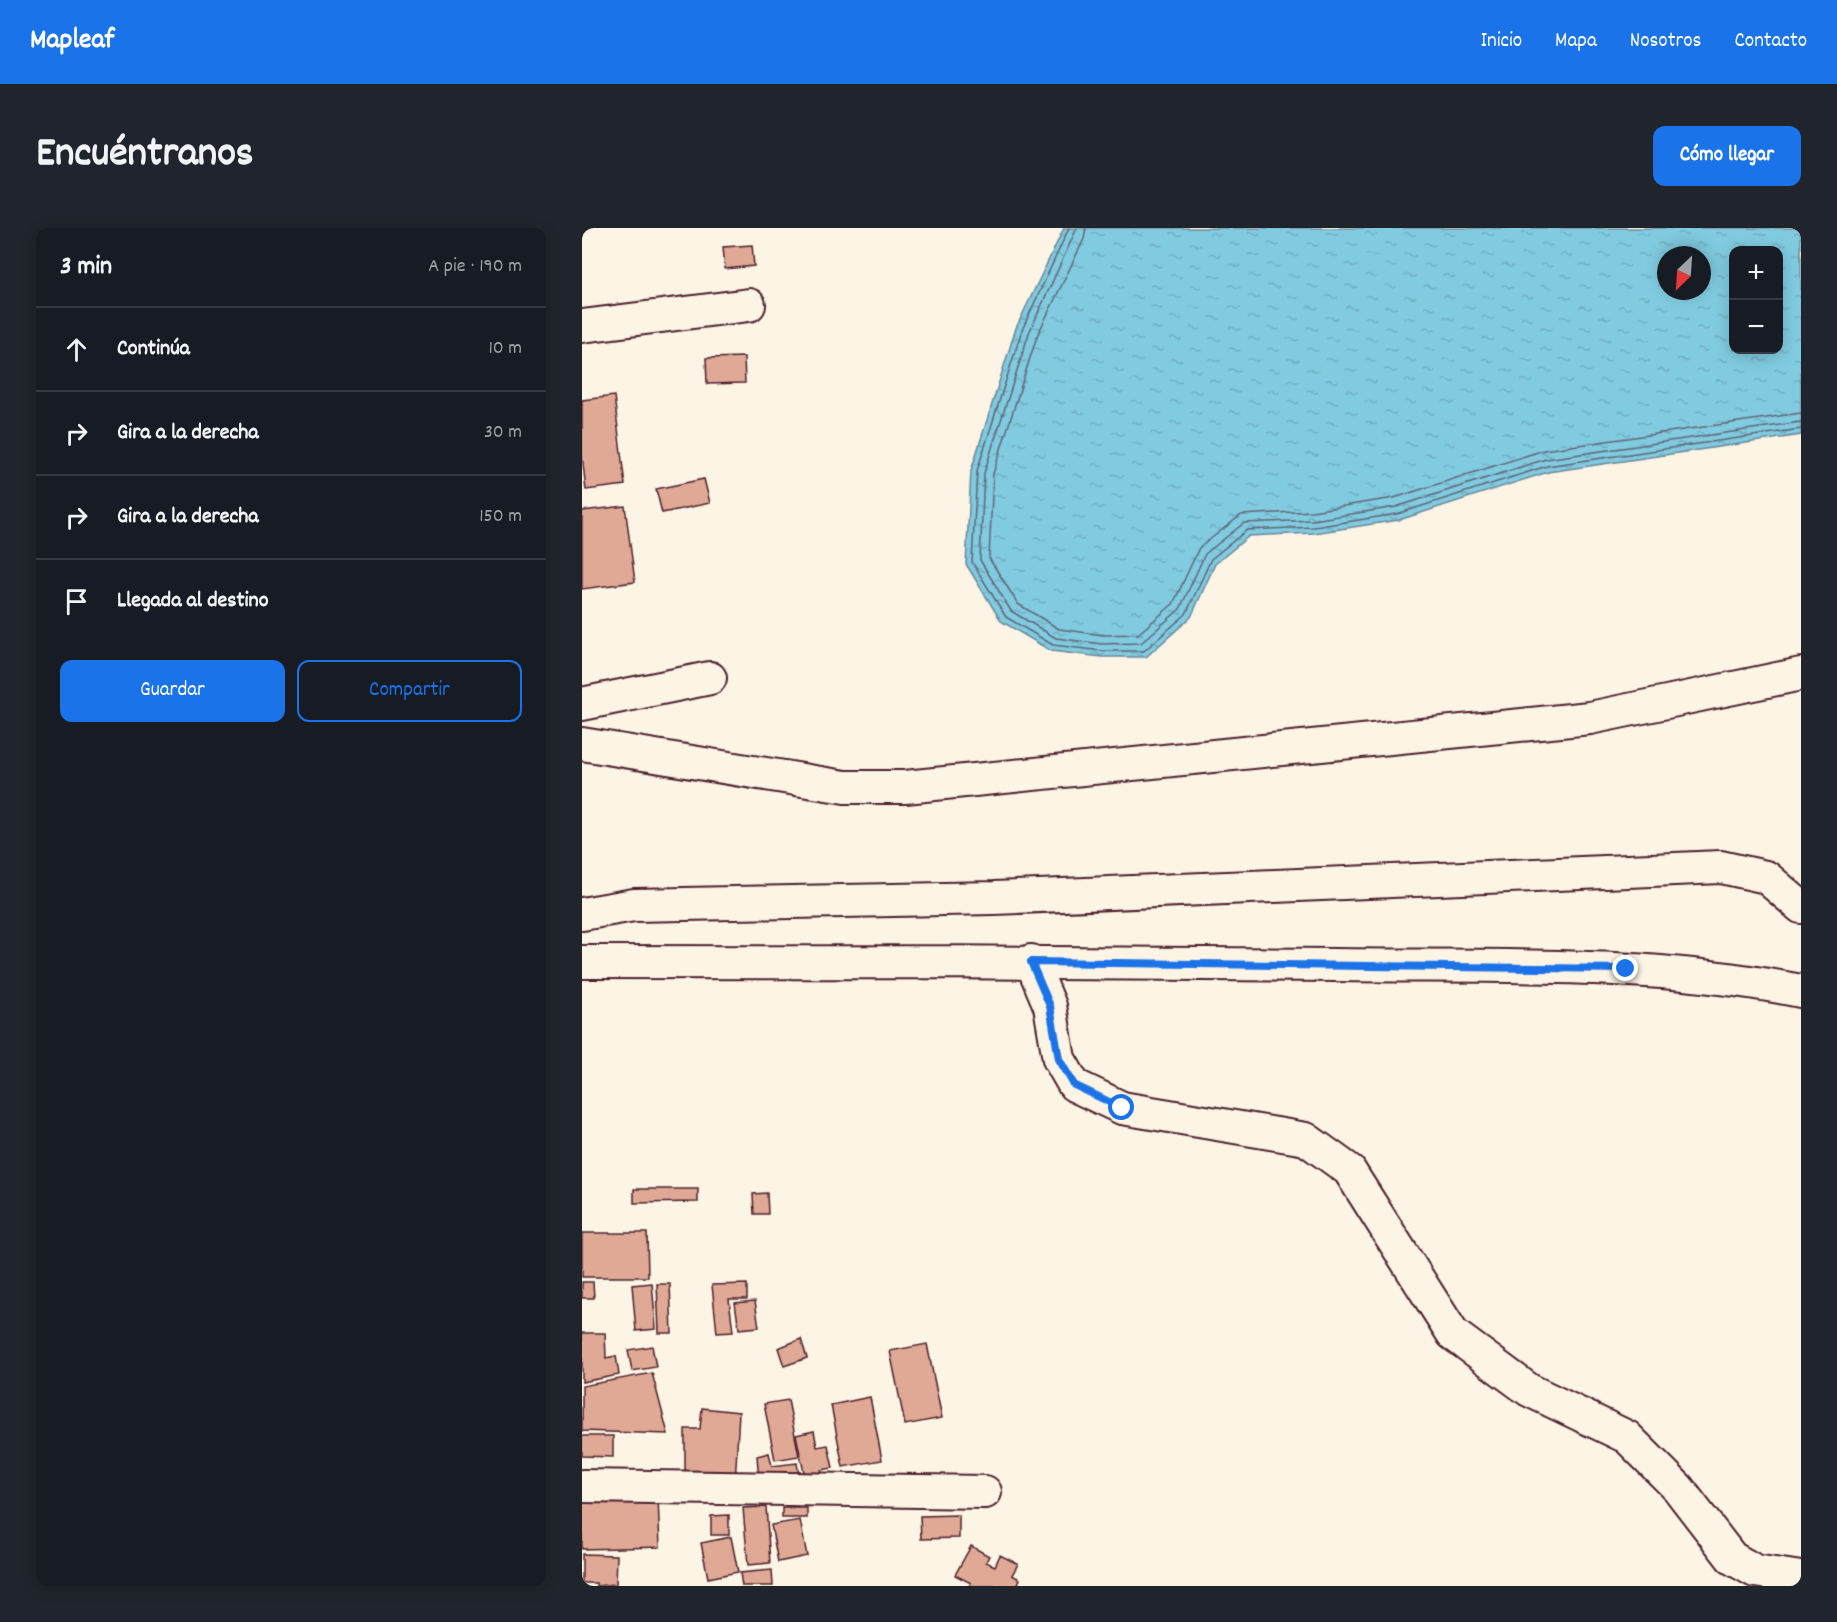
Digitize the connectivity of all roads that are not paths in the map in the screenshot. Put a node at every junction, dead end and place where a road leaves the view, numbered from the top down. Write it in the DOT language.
graph roads {
  1 [pos="748,304"];
  2 [pos="582,326"];
  3 [pos="1801,674"];
  4 [pos="710,678"];
  5 [pos="582,704"];
  6 [pos="582,744"];
  7 [pos="1801,907"];
  8 [pos="582,914"];
  9 [pos="582,962"];
  10 [pos="1031,962"];
  11 [pos="1801,991"];
  12 [pos="582,1486"];
  13 [pos="985,1492"];
  14 [pos="1801,1578"];
  1 -- 2 [label="street"];
  3 -- 6 [label="street"];
  4 -- 5 [label="street"];
  7 -- 8 [label="street"];
  9 -- 10 [label="street"];
  10 -- 11 [label="street"];
  10 -- 14 [label="street"];
  12 -- 13 [label="street"];
}
